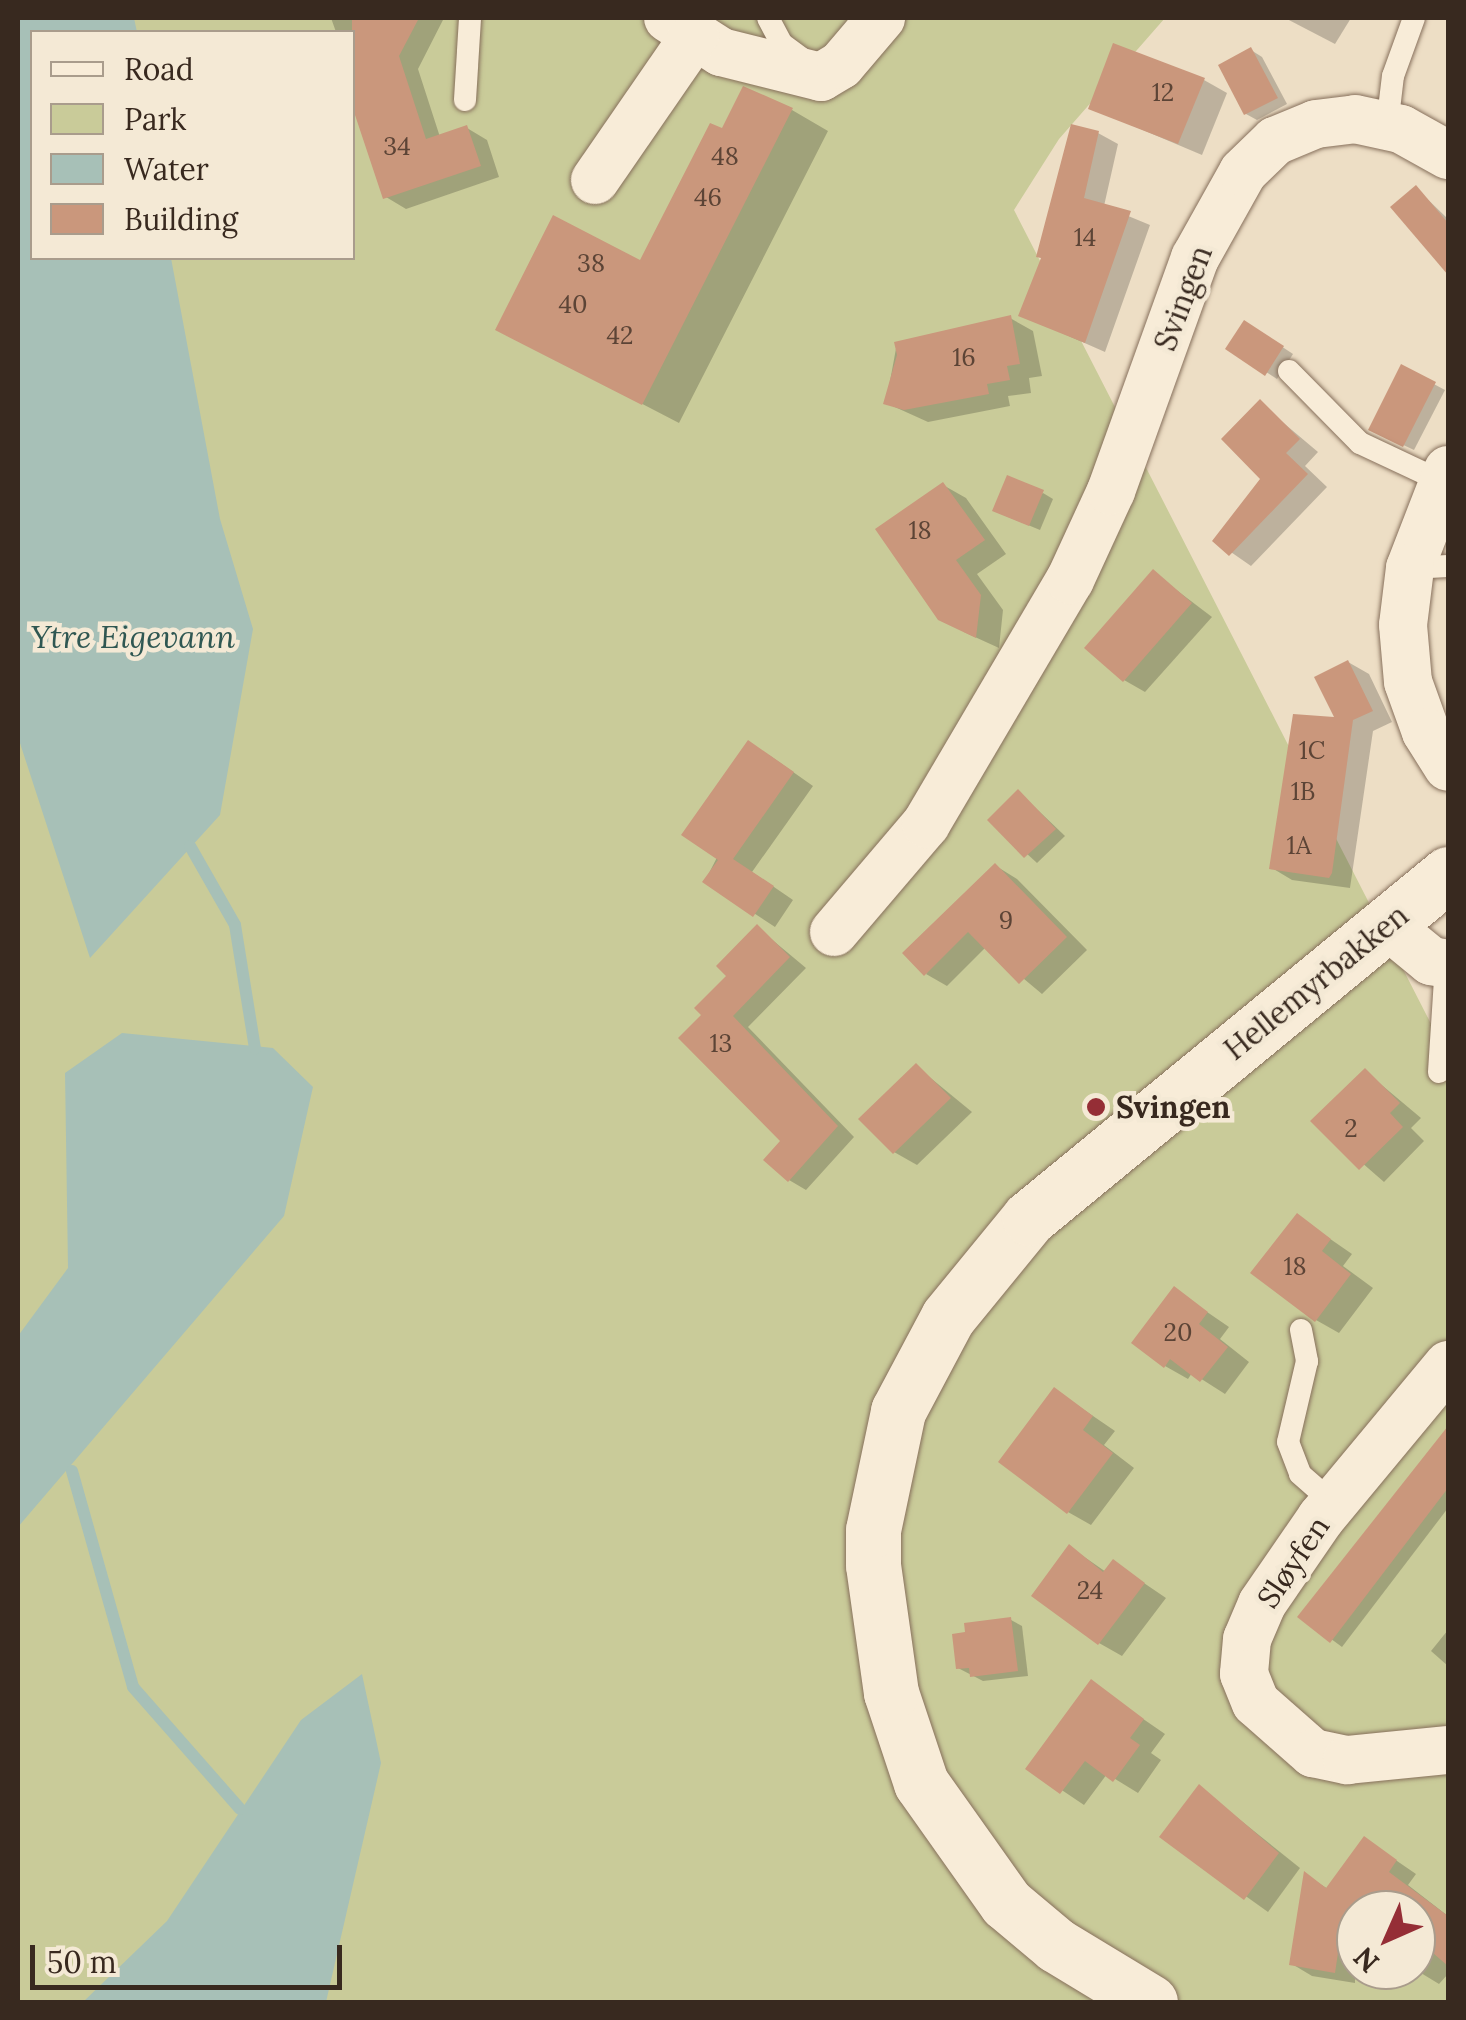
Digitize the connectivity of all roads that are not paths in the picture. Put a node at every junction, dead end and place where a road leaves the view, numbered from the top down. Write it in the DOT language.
graph roads {
  1 [pos="470,18"];
  2 [pos="768,18"];
  3 [pos="881,18"];
  4 [pos="1414,18"];
  5 [pos="681,26"];
  6 [pos="841,65"];
  7 [pos="465,100"];
  8 [pos="1387,126"];
  9 [pos="1448,156"];
  10 [pos="595,180"];
  11 [pos="1289,371"];
  12 [pos="1446,476"];
  13 [pos="1429,567"];
  14 [pos="1448,767"];
  15 [pos="1448,874"];
  16 [pos="1387,925"];
  17 [pos="834,932"];
  18 [pos="1447,964"];
  19 [pos="1439,1072"];
  20 [pos="1301,1330"];
  21 [pos="1448,1366"];
  22 [pos="1333,1502"];
  23 [pos="1448,1750"];
  24 [pos="1150,2002"];
  1 -- 7 [label="lane"];
  2 -- 6 [label="lane"];
  3 -- 6 [label="street"];
  4 -- 8 [label="lane"];
  5 -- 6 [label="street"];
  5 -- 10 [label="street"];
  8 -- 9 [label="street, Svingen"];
  8 -- 17 [label="street, Svingen"];
  11 -- 12 [label="lane"];
  12 -- 13 [label="street"];
  13 -- 14 [label="street"];
  15 -- 16 [label="street, Hellemyrbakken"];
  16 -- 18 [label="street"];
  16 -- 24 [label="street, Hellemyrbakken"];
  18 -- 19 [label="lane"];
  20 -- 22 [label="lane"];
  21 -- 22 [label="street, Sløyfen"];
  22 -- 23 [label="street, Sløyfen"];
}
